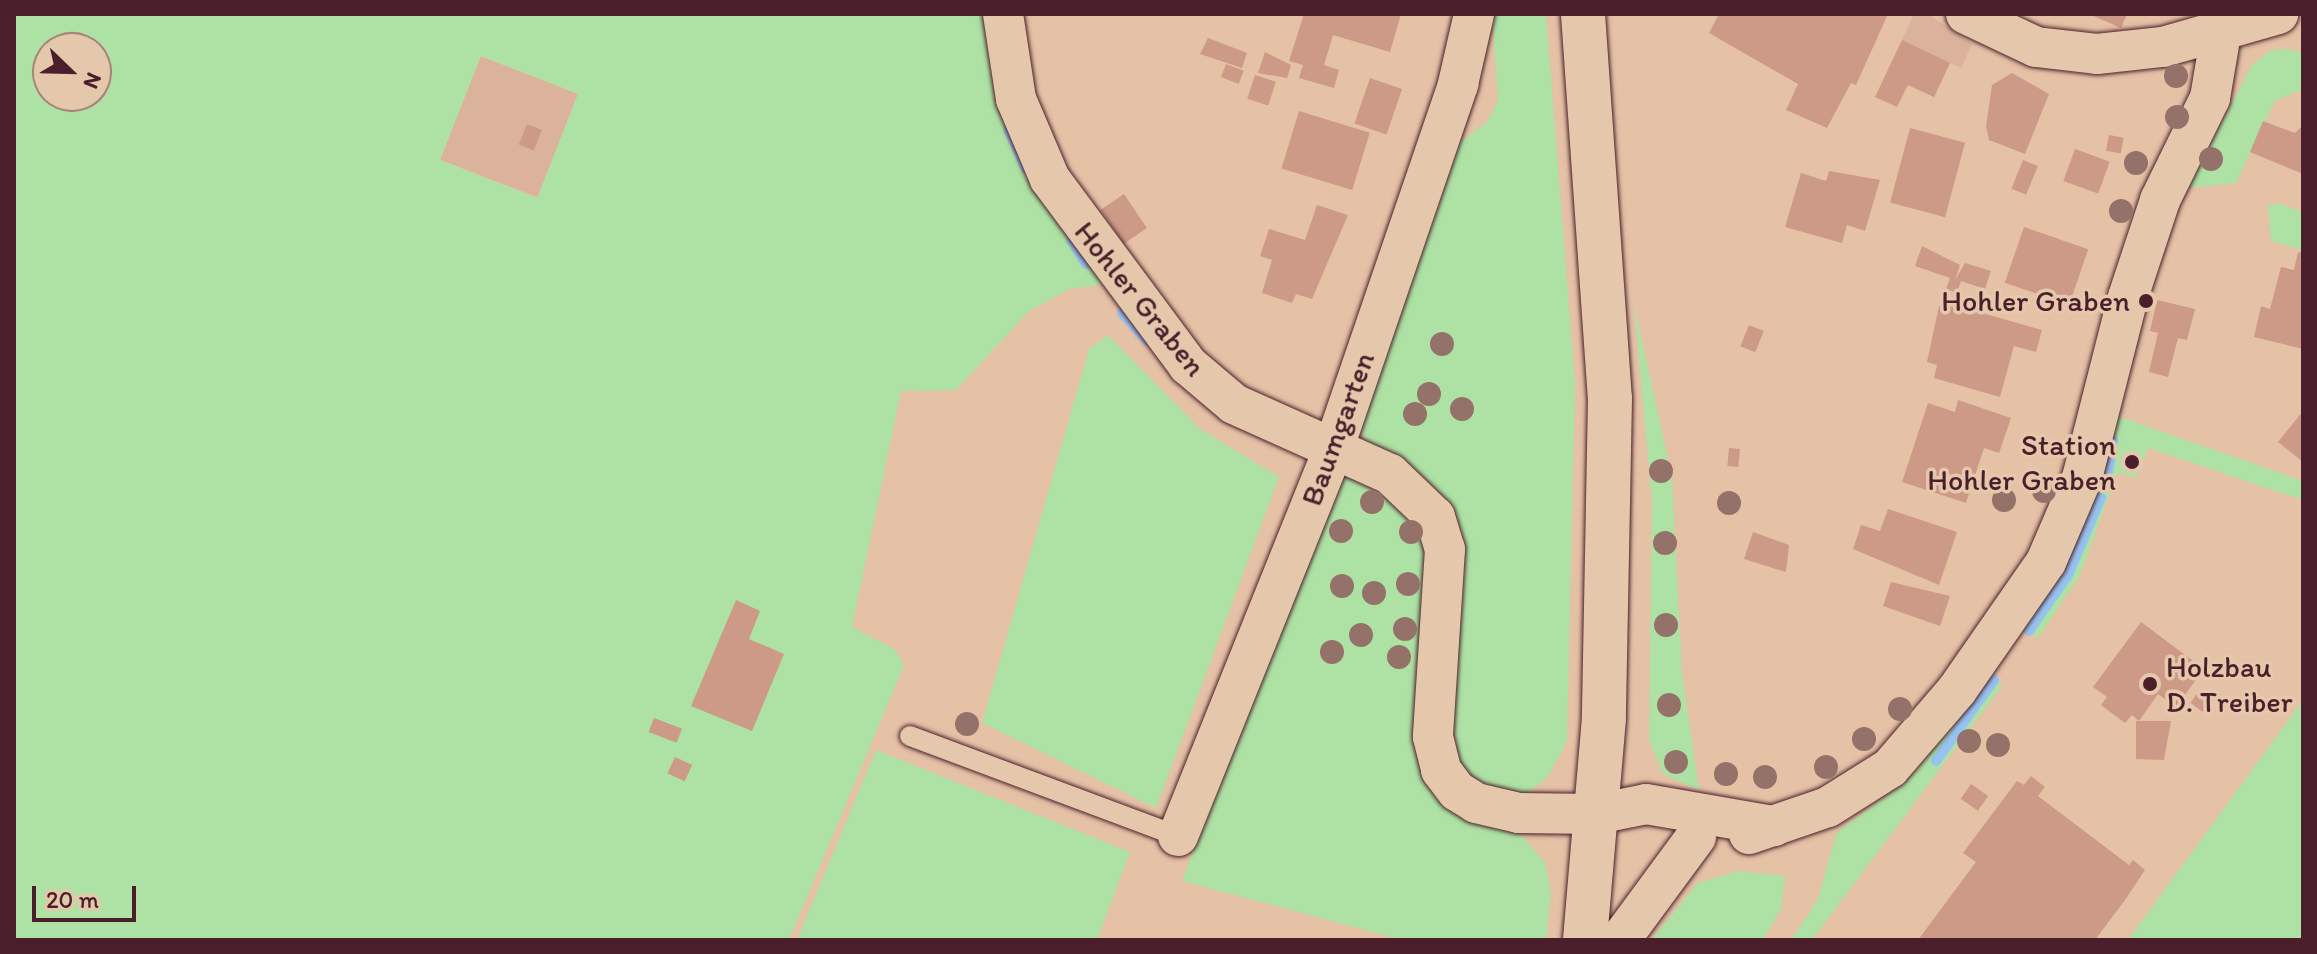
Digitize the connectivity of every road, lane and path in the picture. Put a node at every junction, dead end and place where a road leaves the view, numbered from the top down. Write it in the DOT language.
graph roads {
  1 [pos="1003,14"];
  2 [pos="1474,14"];
  3 [pos="1583,14"];
  4 [pos="1966,14"];
  5 [pos="2278,14"];
  6 [pos="2221,33"];
  7 [pos="1334,447"];
  8 [pos="910,736"];
  9 [pos="1597,814"];
  10 [pos="1774,826"];
  11 [pos="1178,836"];
  12 [pos="1696,837"];
  13 [pos="1585,940"];
  14 [pos="1620,940"];
  1 -- 7 [label="street, Hohler Graben"];
  2 -- 7 [label="street, Baumgarten"];
  3 -- 9 [label="main road"];
  4 -- 6 [label="street"];
  5 -- 6 [label="street"];
  6 -- 10 [label="street, Hohler Graben"];
  7 -- 9 [label="street, Hohler Graben"];
  7 -- 11 [label="street, Baumgarten"];
  8 -- 11 [label="lane"];
  9 -- 10 [label="street, Hohler Graben"];
  9 -- 12 [label="street, Hohler Graben"];
  9 -- 13 [label="main road"];
  10 -- 12 [label="street, Hohler Graben"];
  12 -- 14 [label="street"];
}
